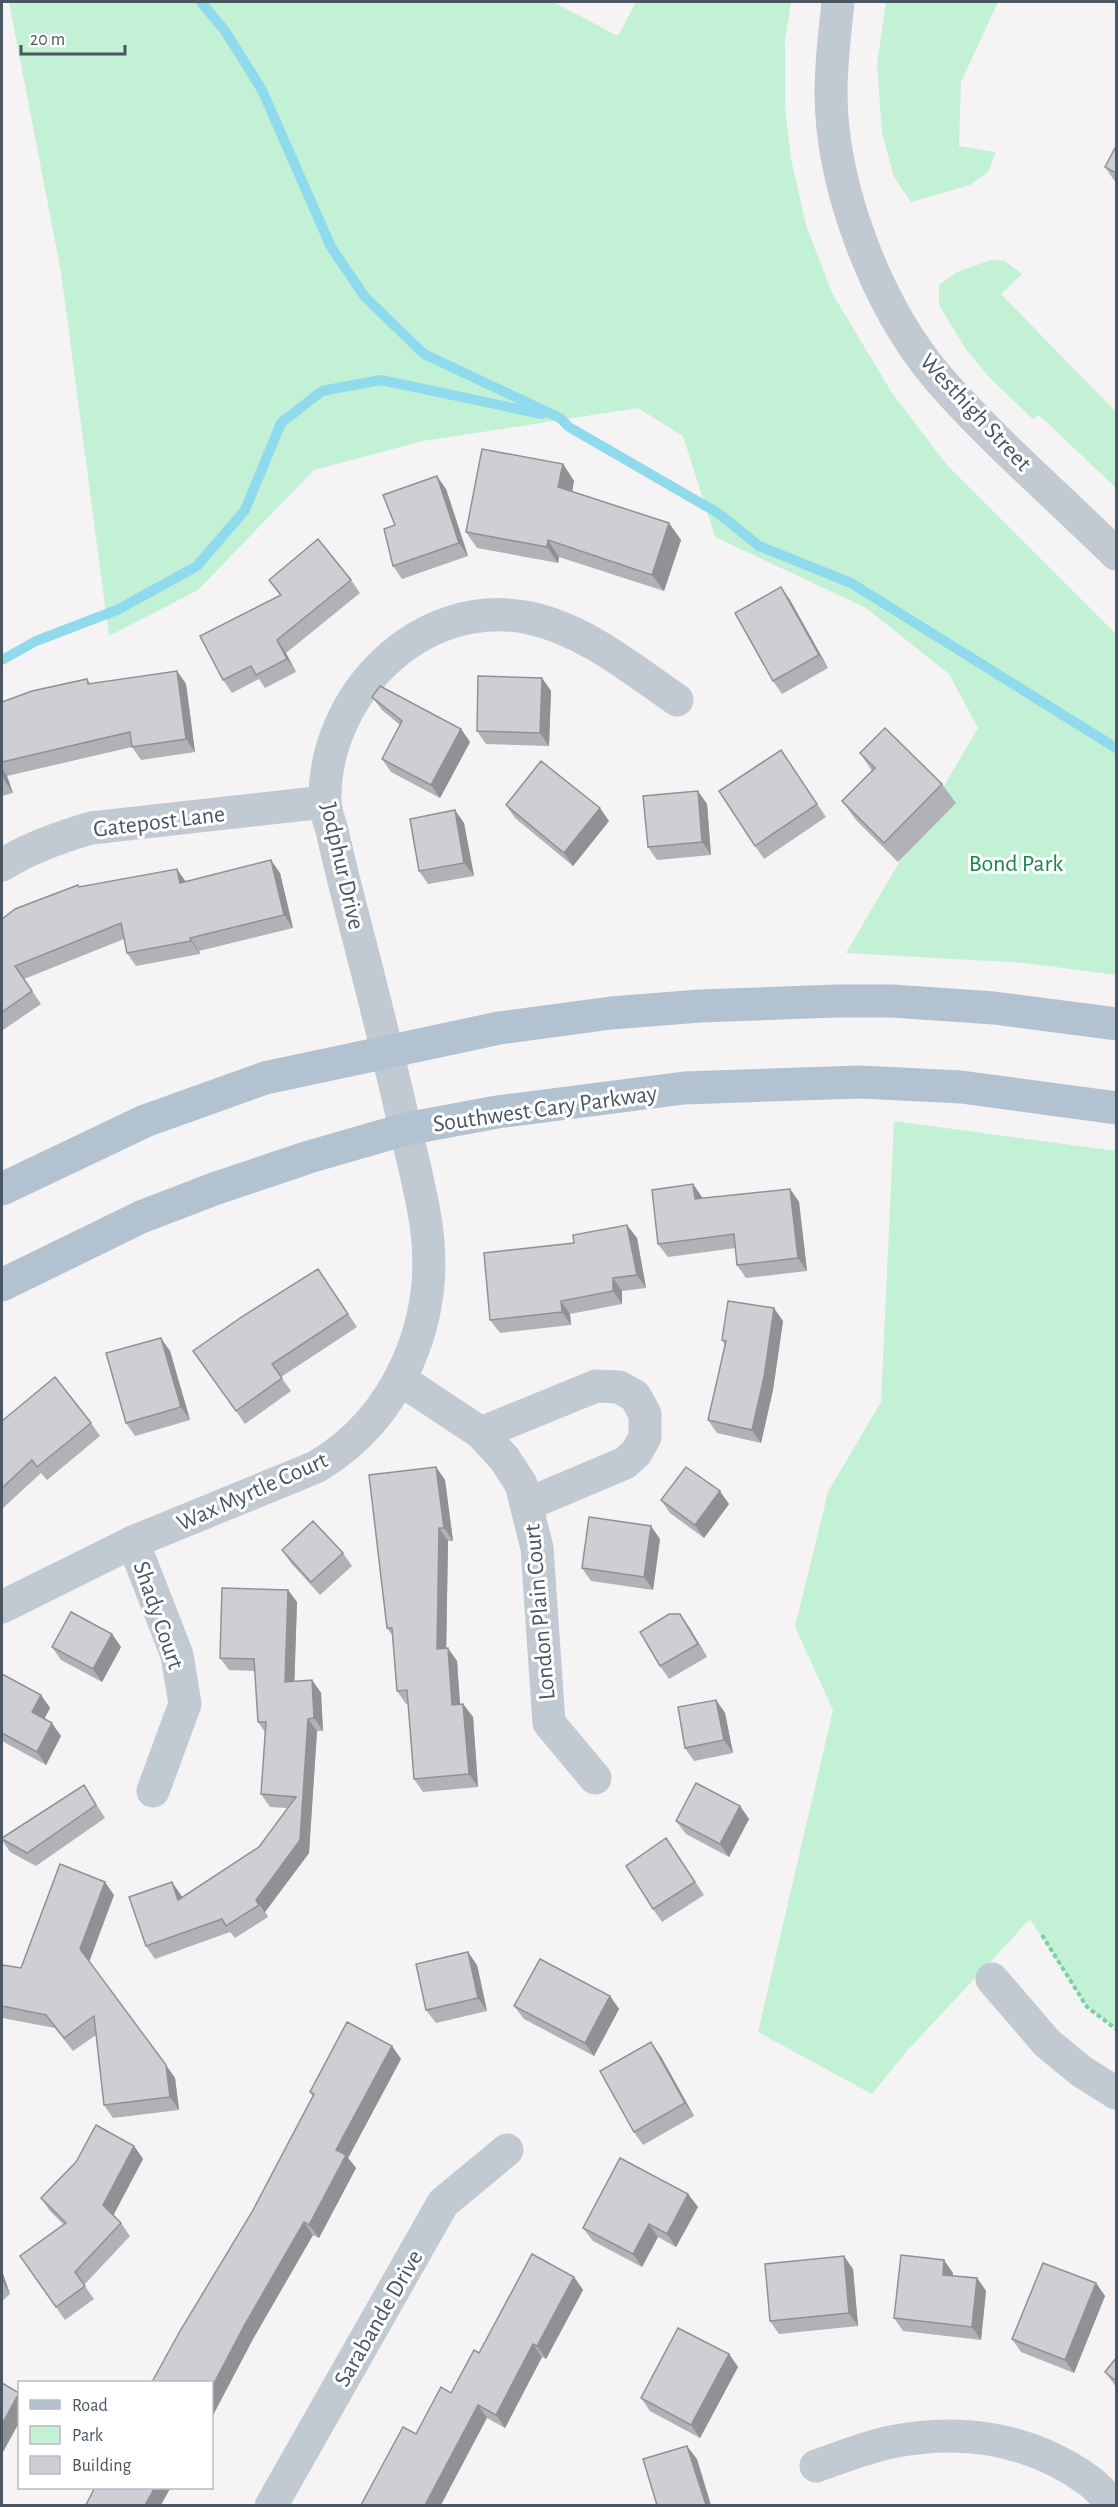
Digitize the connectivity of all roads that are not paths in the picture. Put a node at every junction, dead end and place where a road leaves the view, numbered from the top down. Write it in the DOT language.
graph roads {
  1 [pos="838,2"];
  2 [pos="1116,554"];
  3 [pos="677,700"];
  4 [pos="324,802"];
  5 [pos="2,865"];
  6 [pos="1116,1024"];
  7 [pos="388,1051"];
  8 [pos="1116,1108"];
  9 [pos="406,1129"];
  10 [pos="2,1189"];
  11 [pos="2,1285"];
  12 [pos="401,1380"];
  13 [pos="481,1433"];
  14 [pos="528,1504"];
  15 [pos="133,1542"];
  16 [pos="2,1607"];
  17 [pos="595,1778"];
  18 [pos="153,1791"];
  19 [pos="992,1979"];
  20 [pos="1116,2093"];
  21 [pos="507,2150"];
  22 [pos="816,2466"];
  23 [pos="271,2505"];
  24 [pos="1114,2505"];
  1 -- 2 [label="street, Westhigh Street"];
  3 -- 4 [label="street, Jodphur Drive"];
  4 -- 5 [label="street, Gatepost Lane"];
  4 -- 7 [label="street, Jodphur Drive"];
  6 -- 7 [label="main road"];
  7 -- 9 [label="street, Wax Myrtle Court"];
  7 -- 10 [label="main road"];
  8 -- 9 [label="main road, Southwest Cary Parkway"];
  9 -- 11 [label="main road, Southwest Cary Parkway"];
  9 -- 12 [label="street, Wax Myrtle Court"];
  12 -- 13 [label="street, London Plain Court"];
  12 -- 15 [label="street, Wax Myrtle Court"];
  13 -- 14 [label="street, London Plain Court"];
  13 -- 14 [label="street"];
  14 -- 17 [label="street, London Plain Court"];
  15 -- 16 [label="street, Wax Myrtle Court"];
  15 -- 18 [label="street, Shady Court"];
  19 -- 20 [label="street"];
  21 -- 23 [label="street, Sarabande Drive"];
  22 -- 24 [label="street"];
}
